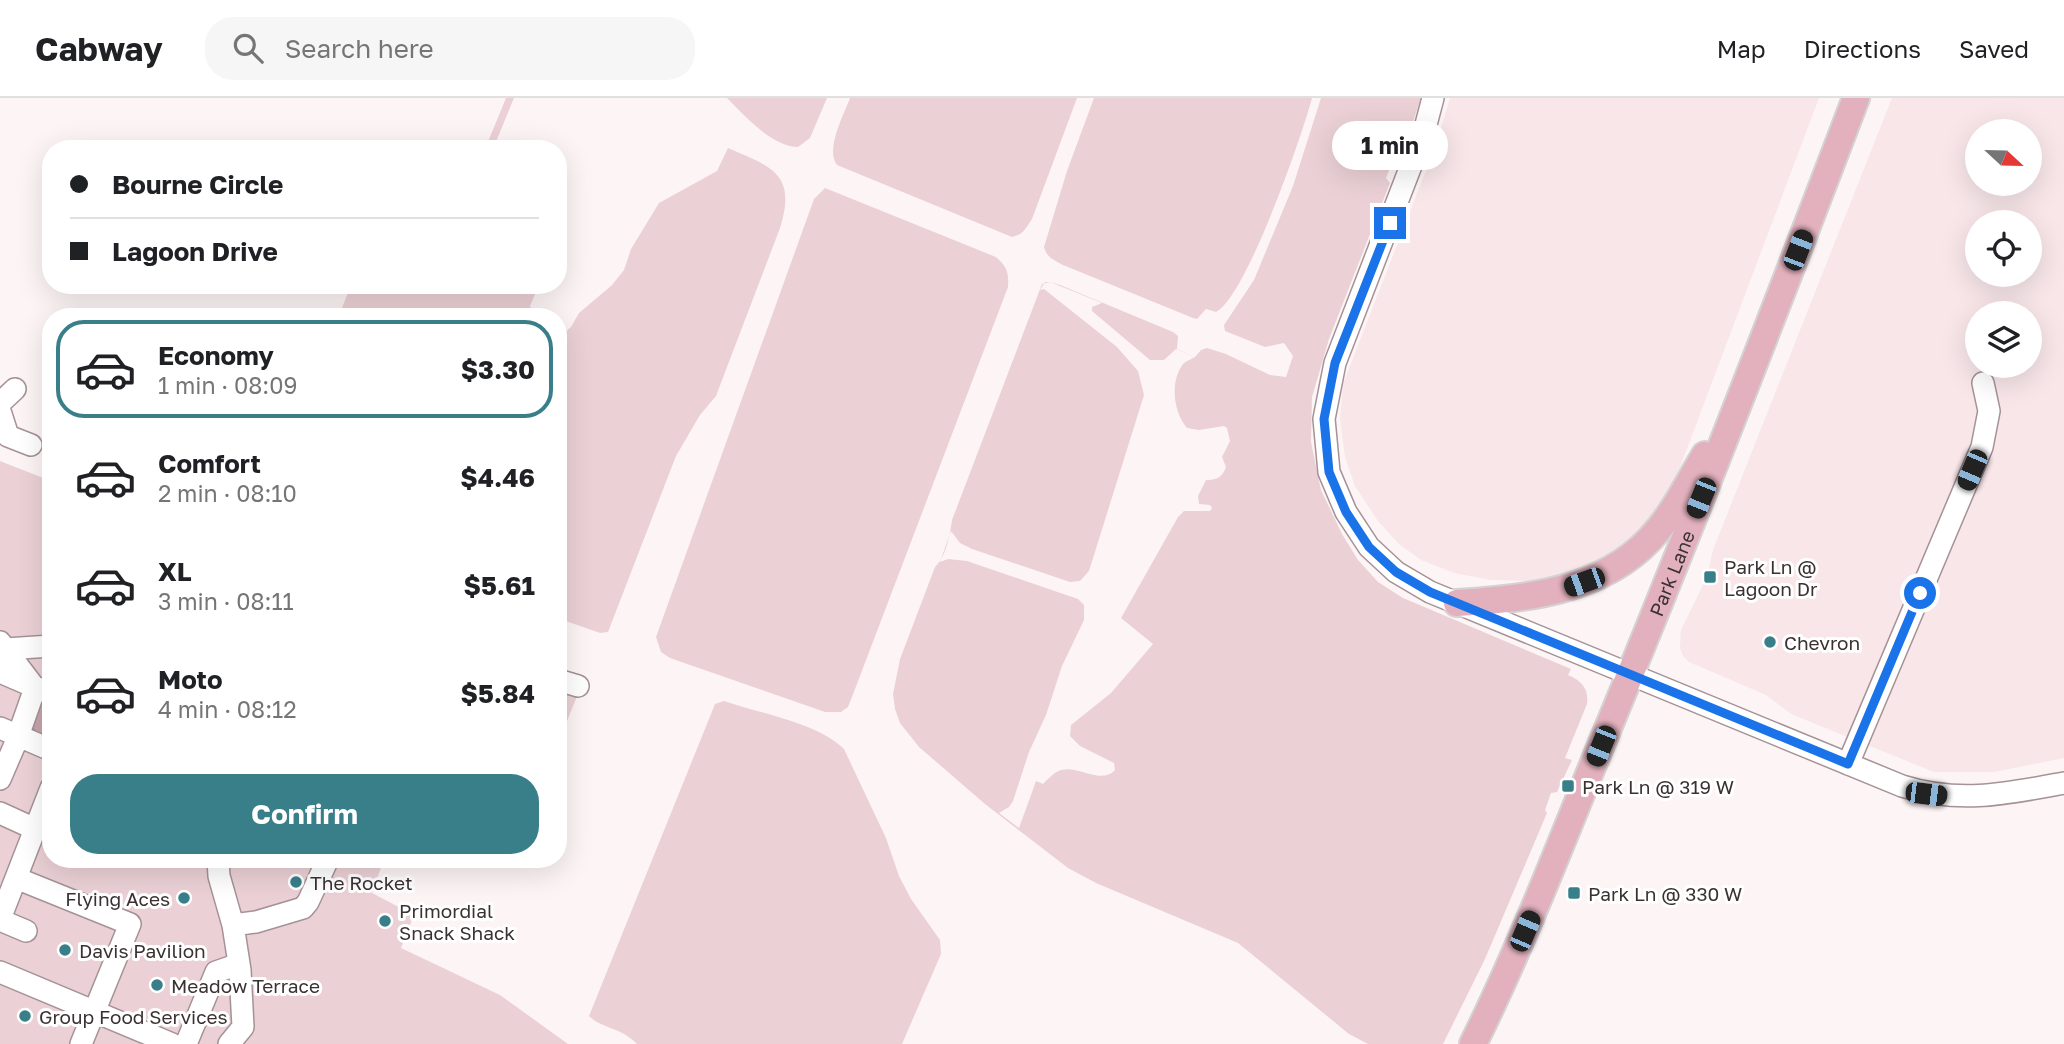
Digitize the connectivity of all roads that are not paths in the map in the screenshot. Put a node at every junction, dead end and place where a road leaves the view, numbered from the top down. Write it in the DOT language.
graph roads {
  1 [pos="1433,98"];
  2 [pos="1856,98"];
  3 [pos="1983,383"];
  4 [pos="1742,397"];
  5 [pos="0,411"];
  6 [pos="31,445"];
  7 [pos="1457,603"];
  8 [pos="42,646"];
  9 [pos="2,648"];
  10 [pos="0,672"];
  11 [pos="1631,675"];
  12 [pos="42,690"];
  13 [pos="42,691"];
  14 [pos="42,692"];
  15 [pos="8,732"];
  16 [pos="42,746"];
  17 [pos="1848,764"];
  18 [pos="0,779"];
  19 [pos="2064,783"];
  20 [pos="42,810"];
  21 [pos="0,813"];
  22 [pos="34,829"];
  23 [pos="219,868"];
  24 [pos="324,868"];
  25 [pos="16,878"];
  26 [pos="228,918"];
  27 [pos="0,919"];
  28 [pos="256,922"];
  29 [pos="26,931"];
  30 [pos="238,956"];
  31 [pos="0,972"];
  32 [pos="94,1012"];
  33 [pos="81,1044"];
  34 [pos="172,1044"];
  35 [pos="186,1044"];
  36 [pos="229,1044"];
  37 [pos="1473,1044"];
  1 -- 7 [label="street"];
  2 -- 4 [label="main road, Park Lane"];
  3 -- 17 [label="street"];
  4 -- 7 [label="main road"];
  4 -- 11 [label="main road, Park Lane"];
  5 -- 6 [label="street"];
  7 -- 11 [label="street"];
  8 -- 9 [label="street"];
  9 -- 12 [label="street"];
  10 -- 13 [label="street"];
  11 -- 17 [label="street"];
  11 -- 37 [label="main road, Park Lane"];
  14 -- 15 [label="street"];
  15 -- 16 [label="street"];
  15 -- 18 [label="street"];
  17 -- 19 [label="street"];
  20 -- 22 [label="street"];
  21 -- 22 [label="street"];
  22 -- 25 [label="street"];
  23 -- 26 [label="street"];
  24 -- 28 [label="street"];
  25 -- 27 [label="street"];
  25 -- 32 [label="street"];
  26 -- 28 [label="street"];
  26 -- 30 [label="street"];
  27 -- 29 [label="street"];
  28 -- 30 [label="street"];
  30 -- 35 [label="street"];
  30 -- 36 [label="street"];
  31 -- 32 [label="street"];
  32 -- 33 [label="street"];
  32 -- 34 [label="street"];
}
